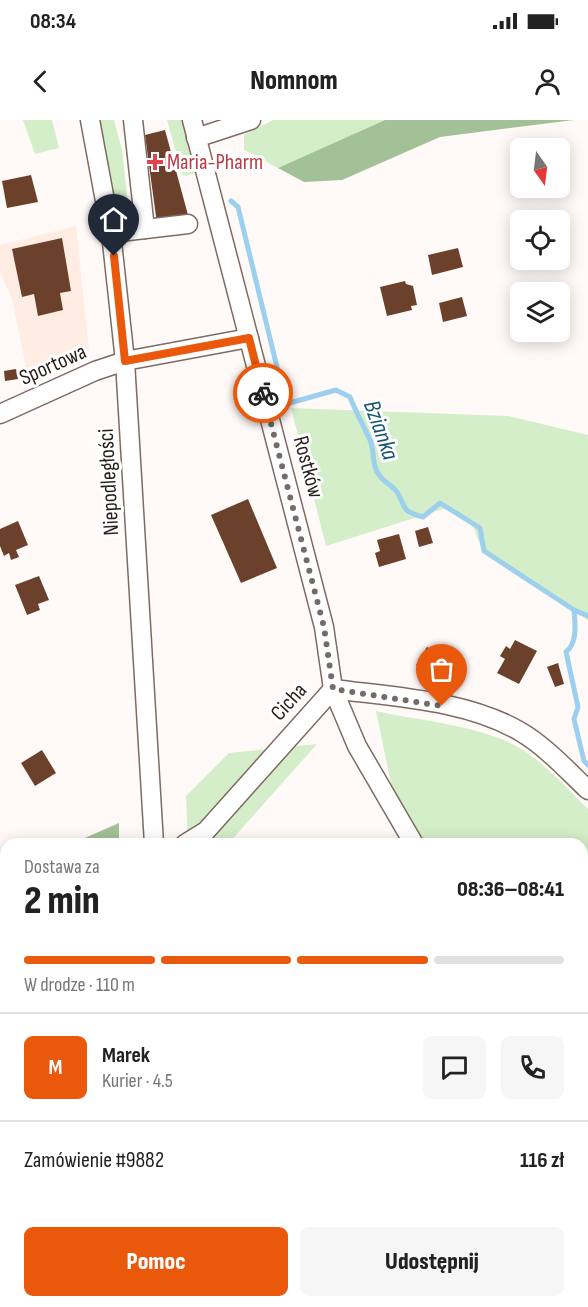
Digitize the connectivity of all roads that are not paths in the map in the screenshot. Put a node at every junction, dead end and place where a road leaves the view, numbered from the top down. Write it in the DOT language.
graph roads {
  1 [pos="90,120"];
  2 [pos="133,120"];
  3 [pos="251,120"];
  4 [pos="194,129"];
  5 [pos="188,224"];
  6 [pos="145,229"];
  7 [pos="111,233"];
  8 [pos="249,338"];
  9 [pos="125,361"];
  10 [pos="0,414"];
  11 [pos="333,689"];
  12 [pos="588,790"];
  13 [pos="154,838"];
  14 [pos="195,838"];
  15 [pos="411,838"];
  1 -- 7 [label="street, Niepodległości"];
  2 -- 6 [label="street"];
  3 -- 4 [label="street"];
  4 -- 8 [label="street, Rostków"];
  5 -- 6 [label="street"];
  6 -- 7 [label="street"];
  7 -- 9 [label="street, Niepodległości"];
  8 -- 9 [label="street, Sportowa"];
  8 -- 11 [label="street, Rostków"];
  9 -- 10 [label="street, Sportowa"];
  9 -- 13 [label="street, Niepodległości"];
  11 -- 12 [label="street, Cicha"];
  11 -- 14 [label="street, Cicha"];
  11 -- 15 [label="street, Rostków"];
}
